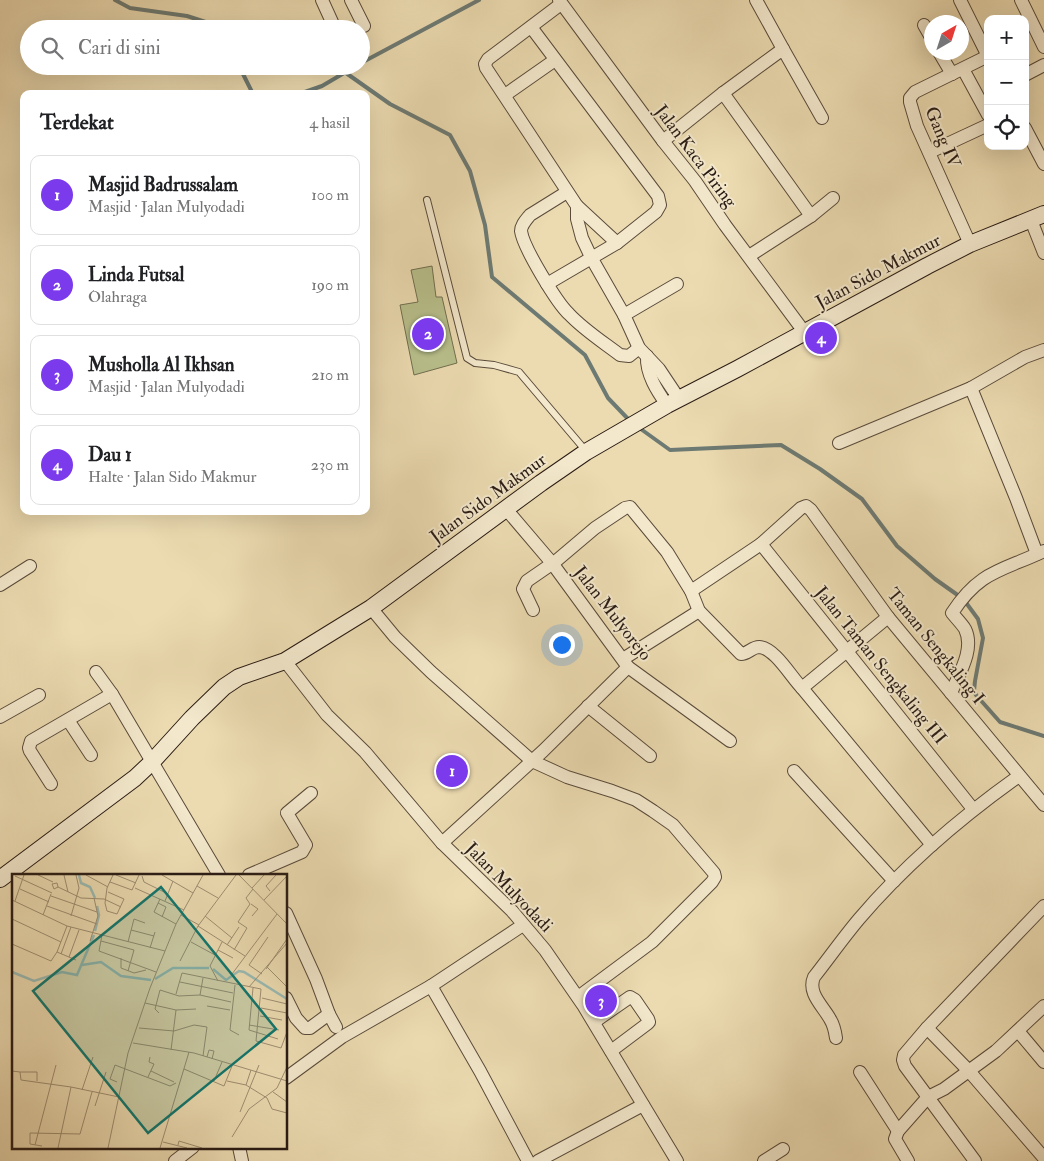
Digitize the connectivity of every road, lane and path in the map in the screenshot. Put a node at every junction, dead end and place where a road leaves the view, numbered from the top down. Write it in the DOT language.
graph roads {
  1 [pos="322,0"];
  2 [pos="351,0"];
  3 [pos="756,0"];
  4 [pos="960,0"];
  5 [pos="1021,0"];
  6 [pos="560,2"];
  7 [pos="331,20"];
  8 [pos="361,20"];
  9 [pos="531,27"];
  10 [pos="1044,47"];
  11 [pos="984,48"];
  12 [pos="783,49"];
  13 [pos="984,58"];
  14 [pos="555,60"];
  15 [pos="947,60"];
  16 [pos="1044,65"];
  17 [pos="958,72"];
  18 [pos="1029,73"];
  19 [pos="723,93"];
  20 [pos="505,95"];
  21 [pos="984,109"];
  22 [pos="822,118"];
  23 [pos="984,127"];
  24 [pos="1029,136"];
  25 [pos="663,141"];
  26 [pos="930,152"];
  27 [pos="1044,164"];
  28 [pos="567,192"];
  29 [pos="833,198"];
  30 [pos="427,200"];
  31 [pos="577,206"];
  32 [pos="811,216"];
  33 [pos="1037,217"];
  34 [pos="617,243"];
  35 [pos="970,244"];
  36 [pos="1044,253"];
  37 [pos="749,256"];
  38 [pos="592,259"];
  39 [pos="547,284"];
  40 [pos="677,284"];
  41 [pos="624,315"];
  42 [pos="805,333"];
  43 [pos="1044,350"];
  44 [pos="643,352"];
  45 [pos="971,388"];
  46 [pos="673,402"];
  47 [pos="839,443"];
  48 [pos="586,452"];
  49 [pos="506,509"];
  50 [pos="761,544"];
  51 [pos="1041,553"];
  52 [pos="552,563"];
  53 [pos="30,566"];
  54 [pos="0,585"];
  55 [pos="691,590"];
  56 [pos="371,608"];
  57 [pos="533,610"];
  58 [pos="699,611"];
  59 [pos="888,617"];
  60 [pos="846,650"];
  61 [pos="285,661"];
  62 [pos="626,663"];
  63 [pos="96,672"];
  64 [pos="802,688"];
  65 [pos="951,693"];
  66 [pos="38,694"];
  67 [pos="112,694"];
  68 [pos="588,706"];
  69 [pos="0,717"];
  70 [pos="68,720"];
  71 [pos="730,741"];
  72 [pos="91,754"];
  73 [pos="650,756"];
  74 [pos="535,758"];
  75 [pos="152,763"];
  76 [pos="794,772"];
  77 [pos="1019,776"];
  78 [pos="51,784"];
  79 [pos="311,793"];
  80 [pos="1044,805"];
  81 [pos="973,809"];
  82 [pos="442,843"];
  83 [pos="932,844"];
  84 [pos="2,872"];
  85 [pos="264,872"];
  86 [pos="218,874"];
  87 [pos="894,881"];
  88 [pos="1044,906"];
  89 [pos="288,917"];
  90 [pos="523,925"];
  91 [pos="431,986"];
  92 [pos="578,997"];
  93 [pos="288,1002"];
  94 [pos="1044,1006"];
  95 [pos="329,1014"];
  96 [pos="594,1022"];
  97 [pos="336,1026"];
  98 [pos="928,1028"];
  99 [pos="1018,1031"];
  100 [pos="836,1038"];
  101 [pos="611,1051"];
  102 [pos="1044,1062"];
  103 [pos="969,1071"];
  104 [pos="860,1072"];
  105 [pos="288,1077"];
  106 [pos="928,1097"];
  107 [pos="643,1105"];
  108 [pos="898,1131"];
  109 [pos="192,1148"];
  110 [pos="239,1148"];
  111 [pos="784,1150"];
  112 [pos="1044,1158"];
  113 [pos="175,1161"];
  114 [pos="242,1161"];
  115 [pos="528,1161"];
  116 [pos="538,1161"];
  117 [pos="677,1161"];
  118 [pos="764,1161"];
  119 [pos="908,1161"];
  120 [pos="976,1161"];
  1 -- 7 [label="street"];
  2 -- 8 [label="street"];
  3 -- 12 [label="street"];
  4 -- 11 [label="street"];
  5 -- 10 [label="street"];
  6 -- 9 [label="street"];
  6 -- 25 [label="street, Jalan Kaca Piring"];
  9 -- 14 [label="street"];
  9 -- 20 [label="street"];
  12 -- 19 [label="street"];
  12 -- 22 [label="street"];
  13 -- 17 [label="street, Gang IV"];
  14 -- 20 [label="street"];
  14 -- 34 [label="street"];
  15 -- 17 [label="street"];
  16 -- 18 [label="street"];
  17 -- 21 [label="street"];
  17 -- 26 [label="street, Gang IV"];
  19 -- 25 [label="street"];
  19 -- 32 [label="street"];
  20 -- 28 [label="street"];
  23 -- 26 [label="street"];
  24 -- 27 [label="street"];
  25 -- 37 [label="street, Jalan Kaca Piring"];
  26 -- 35 [label="street, Gang IV"];
  28 -- 31 [label="street"];
  28 -- 39 [label="street"];
  29 -- 32 [label="street"];
  30 -- 48 [label="lane"];
  31 -- 34 [label="street"];
  31 -- 38 [label="street"];
  32 -- 37 [label="street"];
  33 -- 35 [label="main road, Jalan Sido Makmur"];
  33 -- 36 [label="street"];
  34 -- 38 [label="street"];
  35 -- 42 [label="main road, Jalan Sido Makmur"];
  37 -- 42 [label="street, Jalan Kaca Piring"];
  38 -- 39 [label="street"];
  38 -- 41 [label="street"];
  39 -- 44 [label="street"];
  40 -- 41 [label="street"];
  41 -- 44 [label="street"];
  42 -- 46 [label="main road, Jalan Sido Makmur"];
  43 -- 45 [label="street"];
  44 -- 46 [label="street"];
  45 -- 47 [label="street"];
  45 -- 51 [label="street"];
  46 -- 48 [label="main road, Jalan Sido Makmur"];
  48 -- 49 [label="main road, Jalan Sido Makmur"];
  49 -- 52 [label="street, Jalan Mulyorejo"];
  49 -- 56 [label="main road, Jalan Sido Makmur"];
  50 -- 55 [label="street"];
  50 -- 59 [label="street, Taman Sengkaling I"];
  50 -- 60 [label="street, Jalan Taman Sengkaling III"];
  51 -- 65 [label="street"];
  52 -- 55 [label="street"];
  52 -- 57 [label="street"];
  52 -- 62 [label="street, Jalan Mulyorejo"];
  53 -- 54 [label="street"];
  55 -- 58 [label="street"];
  56 -- 61 [label="main road, Jalan Sido Makmur"];
  56 -- 74 [label="street"];
  58 -- 62 [label="street"];
  58 -- 64 [label="street"];
  59 -- 60 [label="street"];
  59 -- 65 [label="street, Taman Sengkaling I"];
  60 -- 64 [label="street"];
  60 -- 81 [label="street, Jalan Taman Sengkaling III"];
  61 -- 75 [label="main road, Jalan Sido Makmur"];
  61 -- 82 [label="street, Jalan Mulyodadi"];
  62 -- 68 [label="street"];
  62 -- 71 [label="street, Jalan Mulyorejo"];
  63 -- 67 [label="street"];
  64 -- 83 [label="street"];
  65 -- 77 [label="street, Taman Sengkaling I"];
  66 -- 69 [label="street"];
  67 -- 70 [label="street"];
  67 -- 75 [label="street"];
  68 -- 73 [label="street"];
  68 -- 74 [label="street"];
  70 -- 72 [label="street"];
  70 -- 78 [label="street"];
  74 -- 82 [label="street"];
  74 -- 92 [label="street"];
  75 -- 84 [label="main road, Jalan Sido Makmur"];
  75 -- 86 [label="street"];
  76 -- 87 [label="street"];
  77 -- 80 [label="street, Taman Sengkaling I"];
  77 -- 81 [label="street"];
  79 -- 85 [label="street"];
  81 -- 83 [label="street"];
  82 -- 90 [label="street, Jalan Mulyodadi"];
  83 -- 87 [label="street"];
  87 -- 100 [label="street"];
  88 -- 98 [label="street"];
  89 -- 95 [label="street"];
  90 -- 91 [label="street"];
  90 -- 92 [label="street, Jalan Mulyodadi"];
  91 -- 105 [label="street"];
  91 -- 115 [label="street"];
  92 -- 96 [label="street, Jalan Mulyodadi"];
  93 -- 95 [label="street"];
  94 -- 99 [label="street"];
  95 -- 97 [label="street"];
  96 -- 101 [label="street, Jalan Mulyodadi"];
  96 -- 101 [label="street"];
  98 -- 103 [label="street"];
  98 -- 106 [label="street"];
  99 -- 102 [label="street"];
  99 -- 103 [label="street"];
  101 -- 107 [label="street, Jalan Mulyodadi"];
  103 -- 106 [label="street"];
  103 -- 112 [label="street"];
  104 -- 108 [label="street"];
  106 -- 108 [label="street"];
  106 -- 120 [label="street"];
  107 -- 116 [label="street"];
  107 -- 117 [label="street, Jalan Mulyodadi"];
  108 -- 119 [label="street"];
  109 -- 113 [label="street"];
  110 -- 114 [label="street"];
  111 -- 118 [label="street"];
}
